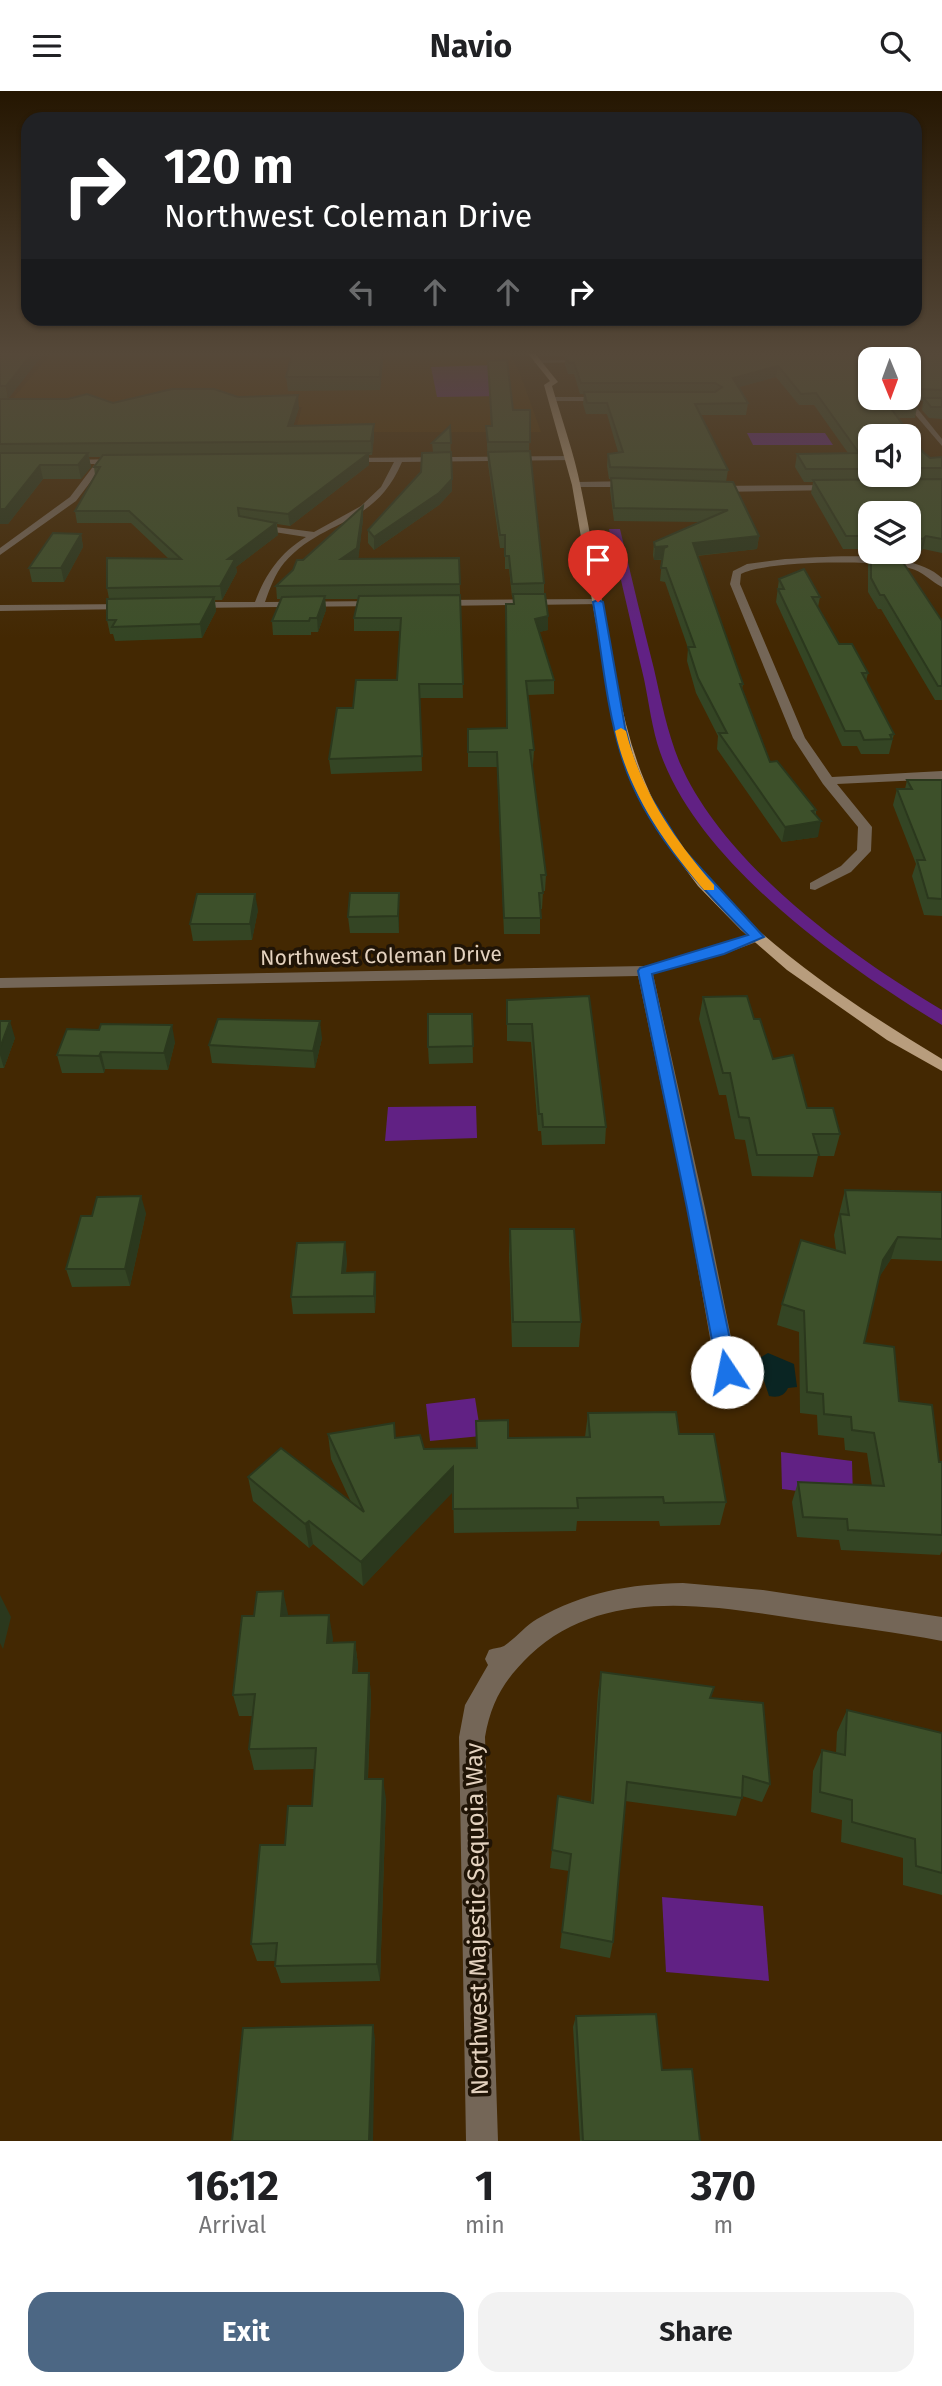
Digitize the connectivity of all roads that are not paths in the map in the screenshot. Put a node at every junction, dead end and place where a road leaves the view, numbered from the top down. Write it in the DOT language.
graph roads {
  1 [pos="567,447"];
  2 [pos="570,458"];
  3 [pos="331,460"];
  4 [pos="399,460"];
  5 [pos="102,461"];
  6 [pos="129,461"];
  7 [pos="51,462"];
  8 [pos="576,485"];
  9 [pos="645,485"];
  10 [pos="841,488"];
  11 [pos="709,489"];
  12 [pos="244,524"];
  13 [pos="314,535"];
  14 [pos="0,552"];
  15 [pos="942,584"];
  16 [pos="598,602"];
  17 [pos="259,604"];
  18 [pos="395,604"];
  19 [pos="422,604"];
  20 [pos="177,605"];
  21 [pos="136,606"];
  22 [pos="0,608"];
  23 [pos="942,775"];
  24 [pos="828,781"];
  25 [pos="815,886"];
  26 [pos="757,937"];
  27 [pos="645,971"];
  28 [pos="0,983"];
  29 [pos="942,1066"];
  30 [pos="727,1372"];
  31 [pos="942,1629"];
  32 [pos="482,2141"];
  1 -- 2 [label="main road"];
  2 -- 4 [label="street"];
  2 -- 8 [label="main road"];
  3 -- 4 [label="street"];
  4 -- 13 [label="street"];
  5 -- 6 [label="street"];
  5 -- 7 [label="street"];
  5 -- 14 [label="street"];
  8 -- 9 [label="street"];
  8 -- 16 [label="main road"];
  10 -- 11 [label="street"];
  12 -- 13 [label="street"];
  13 -- 17 [label="street"];
  15 -- 24 [label="street"];
  16 -- 19 [label="street"];
  16 -- 26 [label="main road"];
  17 -- 18 [label="street"];
  17 -- 20 [label="street"];
  21 -- 22 [label="street"];
  23 -- 24 [label="street"];
  24 -- 25 [label="street"];
  26 -- 27 [label="street, Northwest Coleman Drive"];
  26 -- 29 [label="main road"];
  27 -- 28 [label="street, Northwest Coleman Drive"];
  27 -- 30 [label="street"];
  31 -- 32 [label="street, Northwest Majestic Sequoia Way"];
}
